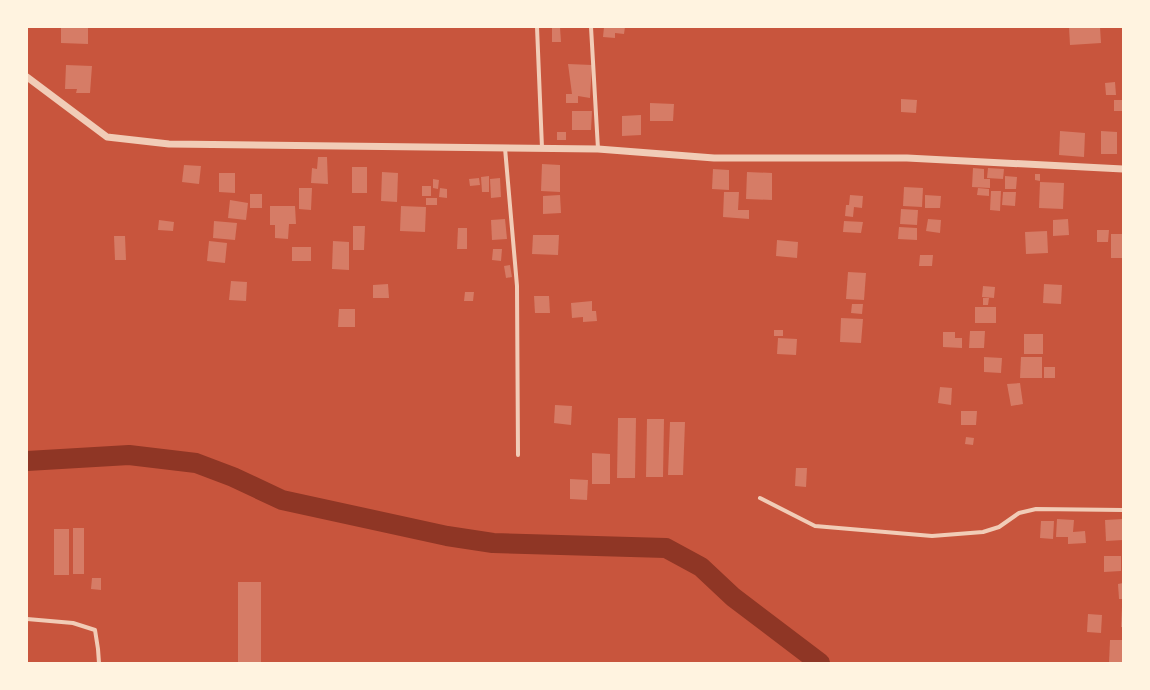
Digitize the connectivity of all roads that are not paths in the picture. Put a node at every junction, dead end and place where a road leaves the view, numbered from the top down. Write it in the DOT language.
graph roads {
  1 [pos="537,27"];
  2 [pos="591,27"];
  3 [pos="27,77"];
  4 [pos="505,148"];
  5 [pos="542,148"];
  6 [pos="598,149"];
  7 [pos="1123,168"];
  8 [pos="518,455"];
  9 [pos="760,498"];
  10 [pos="1123,510"];
  11 [pos="27,619"];
  12 [pos="99,663"];
  1 -- 5 [label="street"];
  2 -- 6 [label="street"];
  3 -- 4 [label="street"];
  4 -- 5 [label="street"];
  4 -- 8 [label="street"];
  5 -- 6 [label="street"];
  6 -- 7 [label="street"];
  9 -- 10 [label="street"];
  11 -- 12 [label="street"];
}
